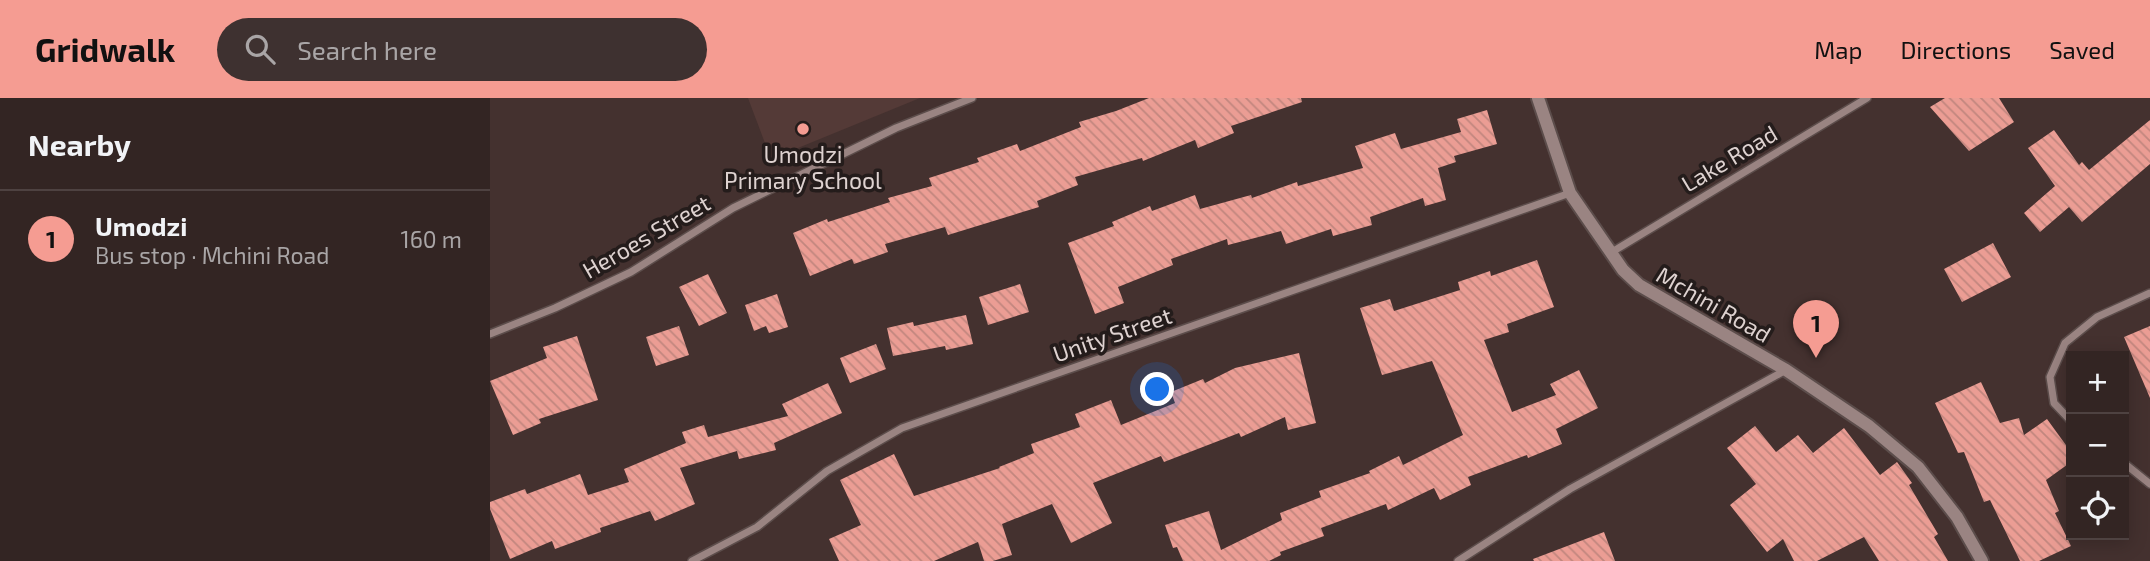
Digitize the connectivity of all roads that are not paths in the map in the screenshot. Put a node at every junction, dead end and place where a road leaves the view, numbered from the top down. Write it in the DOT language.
graph roads {
  1 [pos="972,98"];
  2 [pos="1538,98"];
  3 [pos="1867,98"];
  4 [pos="1570,193"];
  5 [pos="1612,251"];
  6 [pos="2150,293"];
  7 [pos="490,334"];
  8 [pos="1786,370"];
  9 [pos="2066,416"];
  10 [pos="2129,467"];
  11 [pos="2150,484"];
  12 [pos="692,561"];
  13 [pos="1458,561"];
  14 [pos="1983,561"];
  1 -- 7 [label="street, Heroes Street"];
  2 -- 4 [label="street, Mchini Road"];
  3 -- 5 [label="street, Lake Road"];
  4 -- 5 [label="street, Mchini Road"];
  4 -- 12 [label="street, Unity Street"];
  5 -- 8 [label="street, Mchini Road"];
  6 -- 9 [label="street"];
  8 -- 13 [label="street"];
  8 -- 14 [label="street, Mchini Road"];
  10 -- 11 [label="street"];
}
